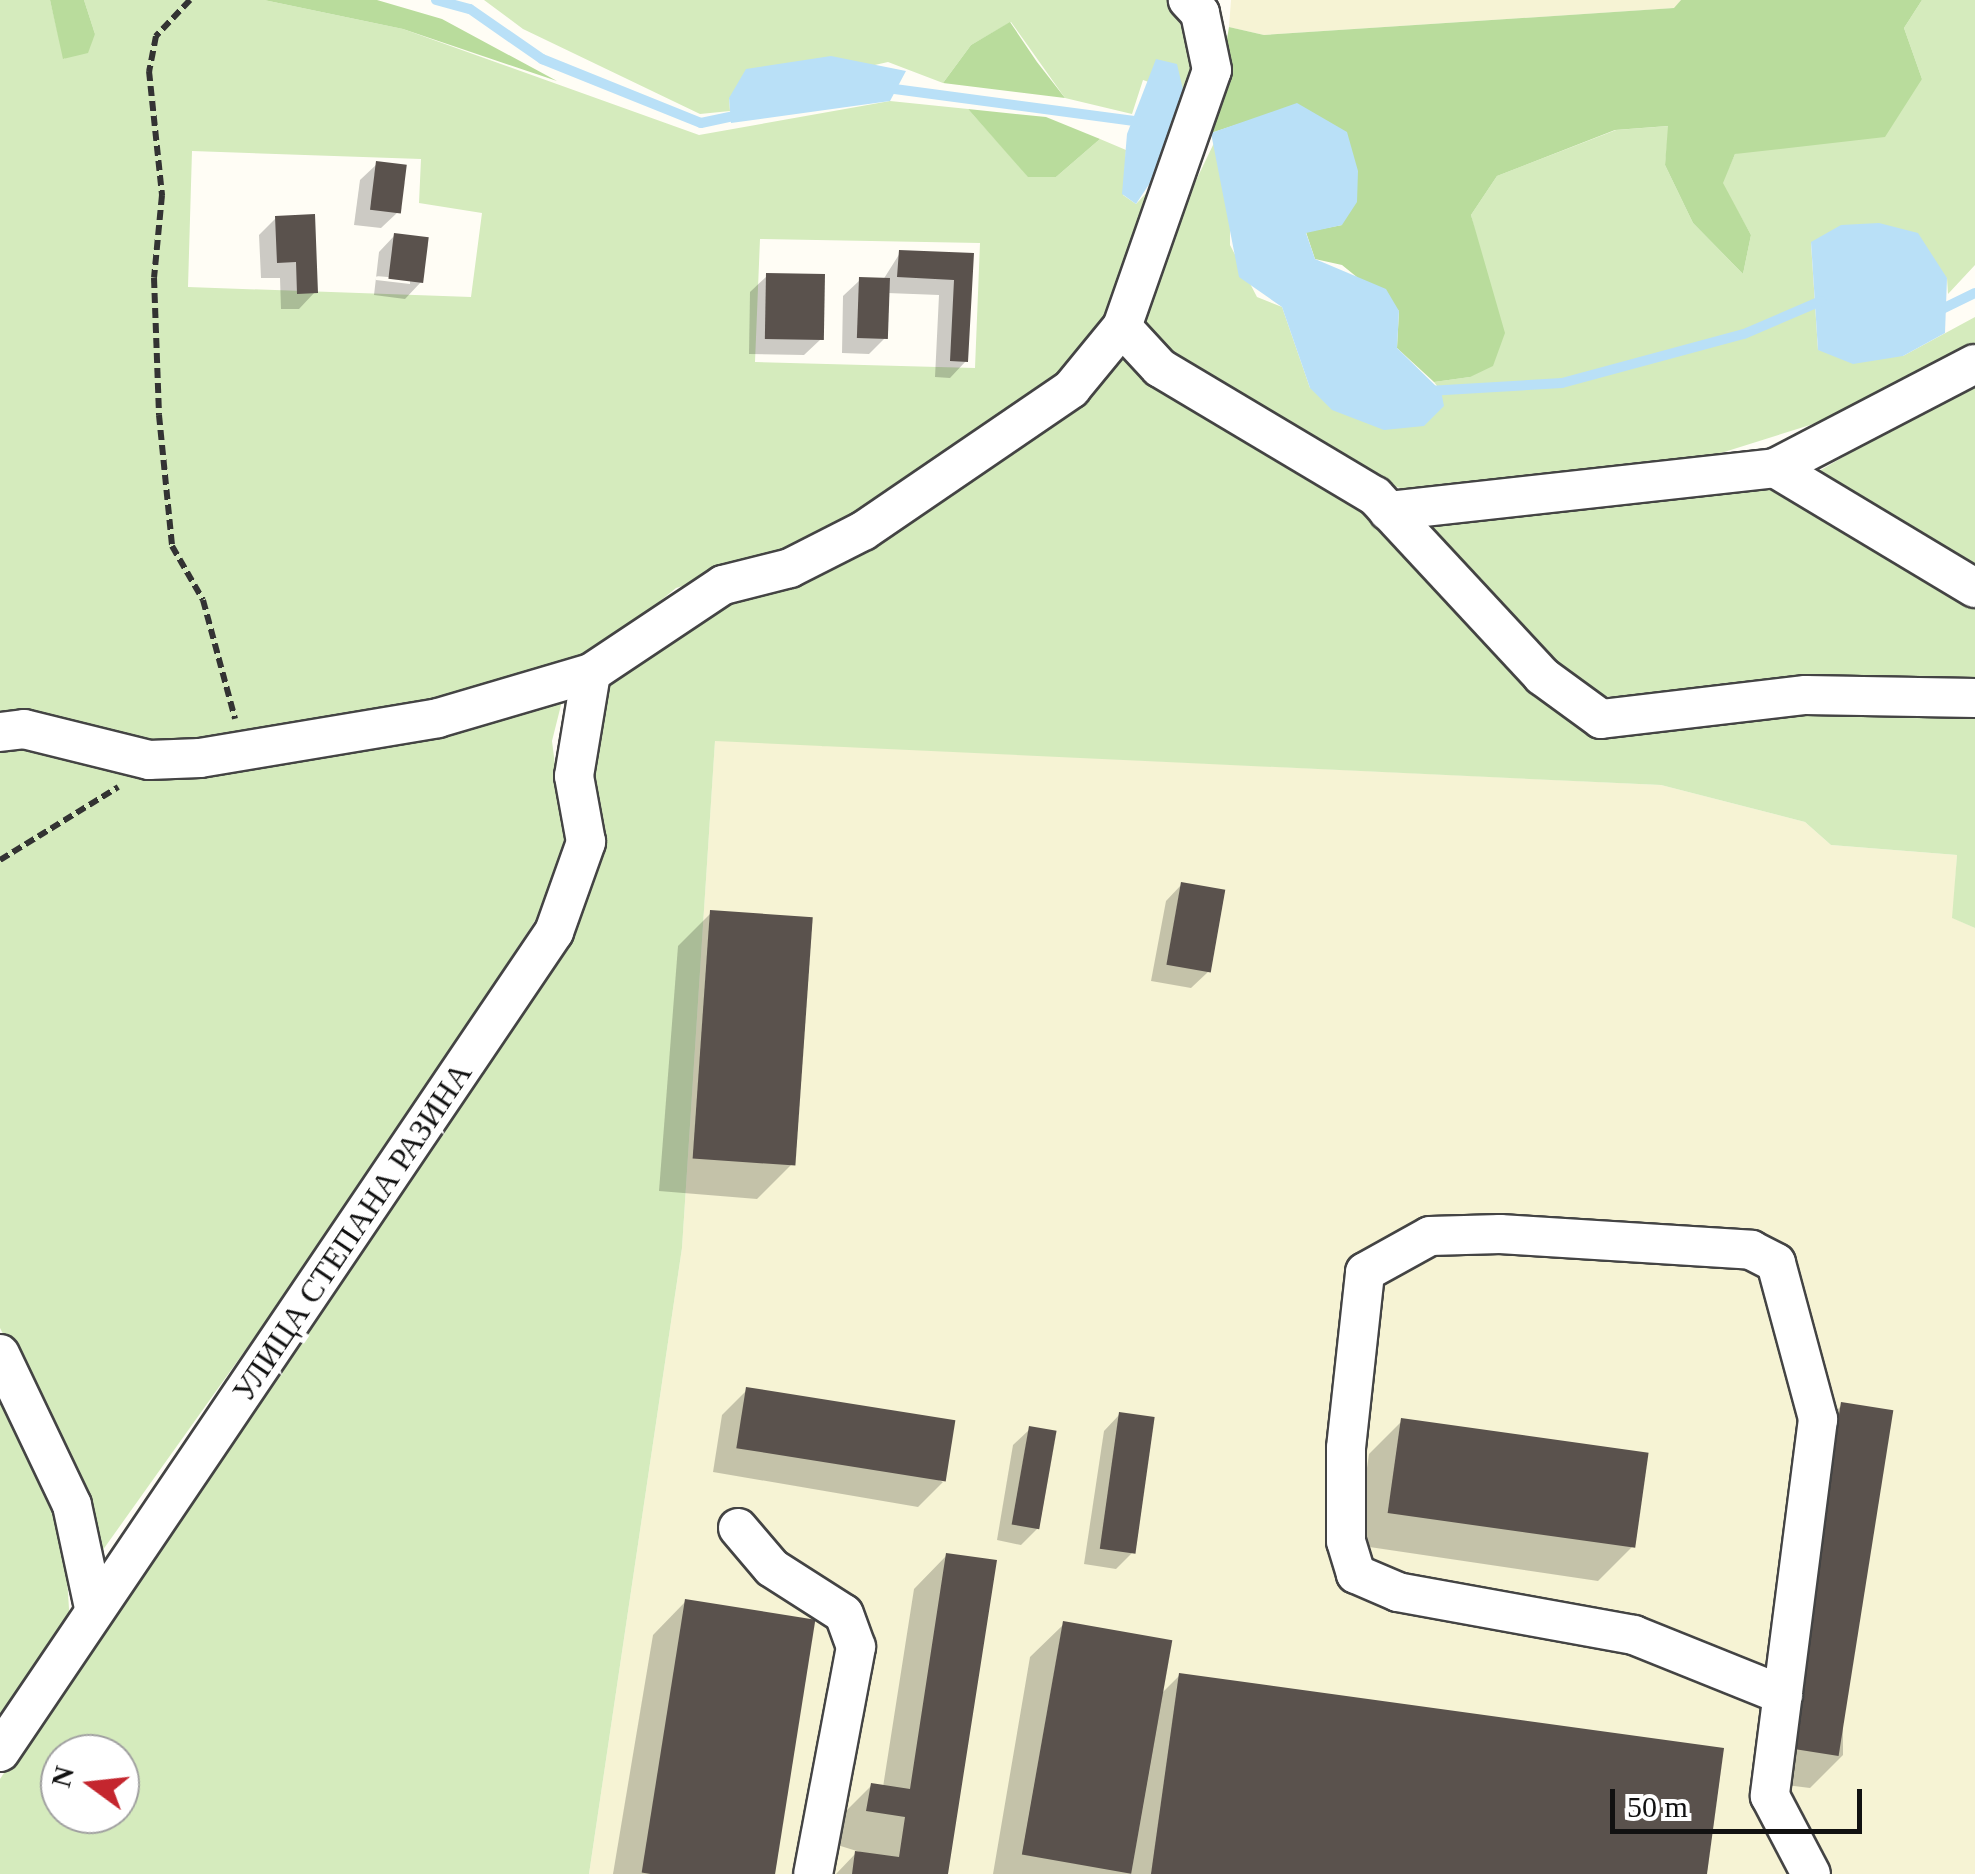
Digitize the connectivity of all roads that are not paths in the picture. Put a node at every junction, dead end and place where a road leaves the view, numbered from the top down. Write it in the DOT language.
graph roads {
  1 [pos="1188,0"];
  2 [pos="1122,327"];
  3 [pos="1975,364"];
  4 [pos="1774,468"];
  5 [pos="1388,511"];
  6 [pos="1975,588"];
  7 [pos="592,673"];
  8 [pos="1975,698"];
  9 [pos="0,732"];
  10 [pos="0,1354"];
  11 [pos="738,1528"];
  12 [pos="94,1608"];
  13 [pos="1783,1694"];
  14 [pos="0,1752"];
  15 [pos="813,1874"];
  16 [pos="1812,1874"];
  1 -- 2 [label="street"];
  2 -- 5 [label="street"];
  2 -- 7 [label="street"];
  3 -- 4 [label="street"];
  4 -- 5 [label="street"];
  4 -- 6 [label="street"];
  5 -- 8 [label="street"];
  7 -- 9 [label="street"];
  7 -- 12 [label="street, УЛИЦА СТЕПАНА РАЗИНА"];
  10 -- 12 [label="street"];
  11 -- 15 [label="street"];
  12 -- 14 [label="street, УЛИЦА СТЕПАНА РАЗИНА"];
  13 -- 13 [label="street"];
  13 -- 16 [label="street"];
}
